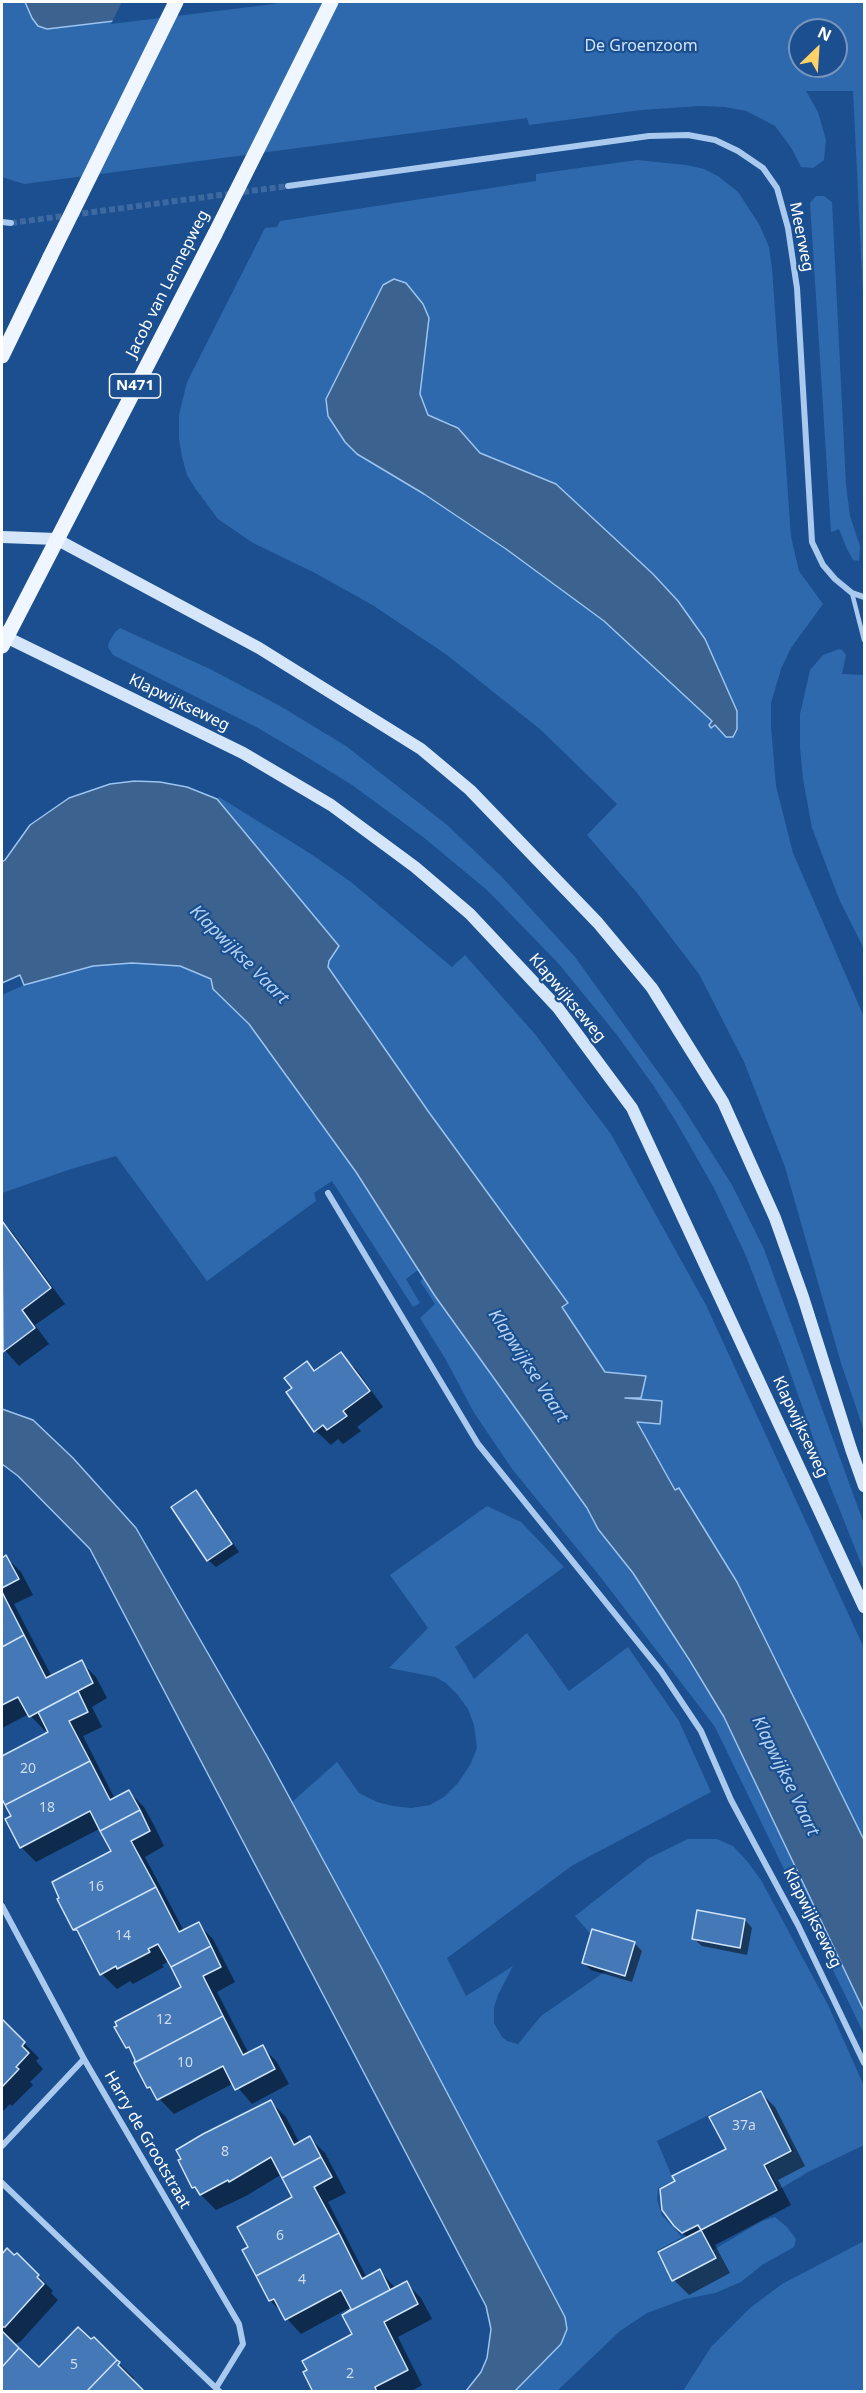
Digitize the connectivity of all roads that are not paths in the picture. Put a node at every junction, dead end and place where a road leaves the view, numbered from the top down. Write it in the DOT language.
graph roads {
  1 [pos="176,2"];
  2 [pos="332,2"];
  3 [pos="288,186"];
  4 [pos="2,222"];
  5 [pos="11,223"];
  6 [pos="2,356"];
  7 [pos="2,537"];
  8 [pos="56,539"];
  9 [pos="852,593"];
  10 [pos="864,597"];
  11 [pos="3,638"];
  12 [pos="864,640"];
  13 [pos="328,1193"];
  14 [pos="864,1486"];
  15 [pos="864,1607"];
  16 [pos="2,1906"];
  17 [pos="84,2059"];
  18 [pos="864,2063"];
  19 [pos="2,2146"];
  20 [pos="2,2183"];
  21 [pos="218,2390"];
  1 -- 6 [label="main road, bridge"];
  2 -- 8 [label="main road, Jacob van Lennepweg / N471, bridge"];
  3 -- 9 [label="street, Meerweg"];
  4 -- 5 [label="street"];
  7 -- 8 [label="main road"];
  8 -- 11 [label="main road, Jacob van Lennepweg / N471"];
  8 -- 14 [label="main road"];
  9 -- 10 [label="street, Meerweg"];
  9 -- 12 [label="lane"];
  11 -- 15 [label="main road, Klapwijkseweg"];
  13 -- 18 [label="street, Klapwijkseweg"];
  16 -- 17 [label="street, Harry de Grootstraat"];
  17 -- 19 [label="street"];
  17 -- 21 [label="street, Harry de Grootstraat"];
  20 -- 21 [label="street, Harry de Grootstraat"];
}
